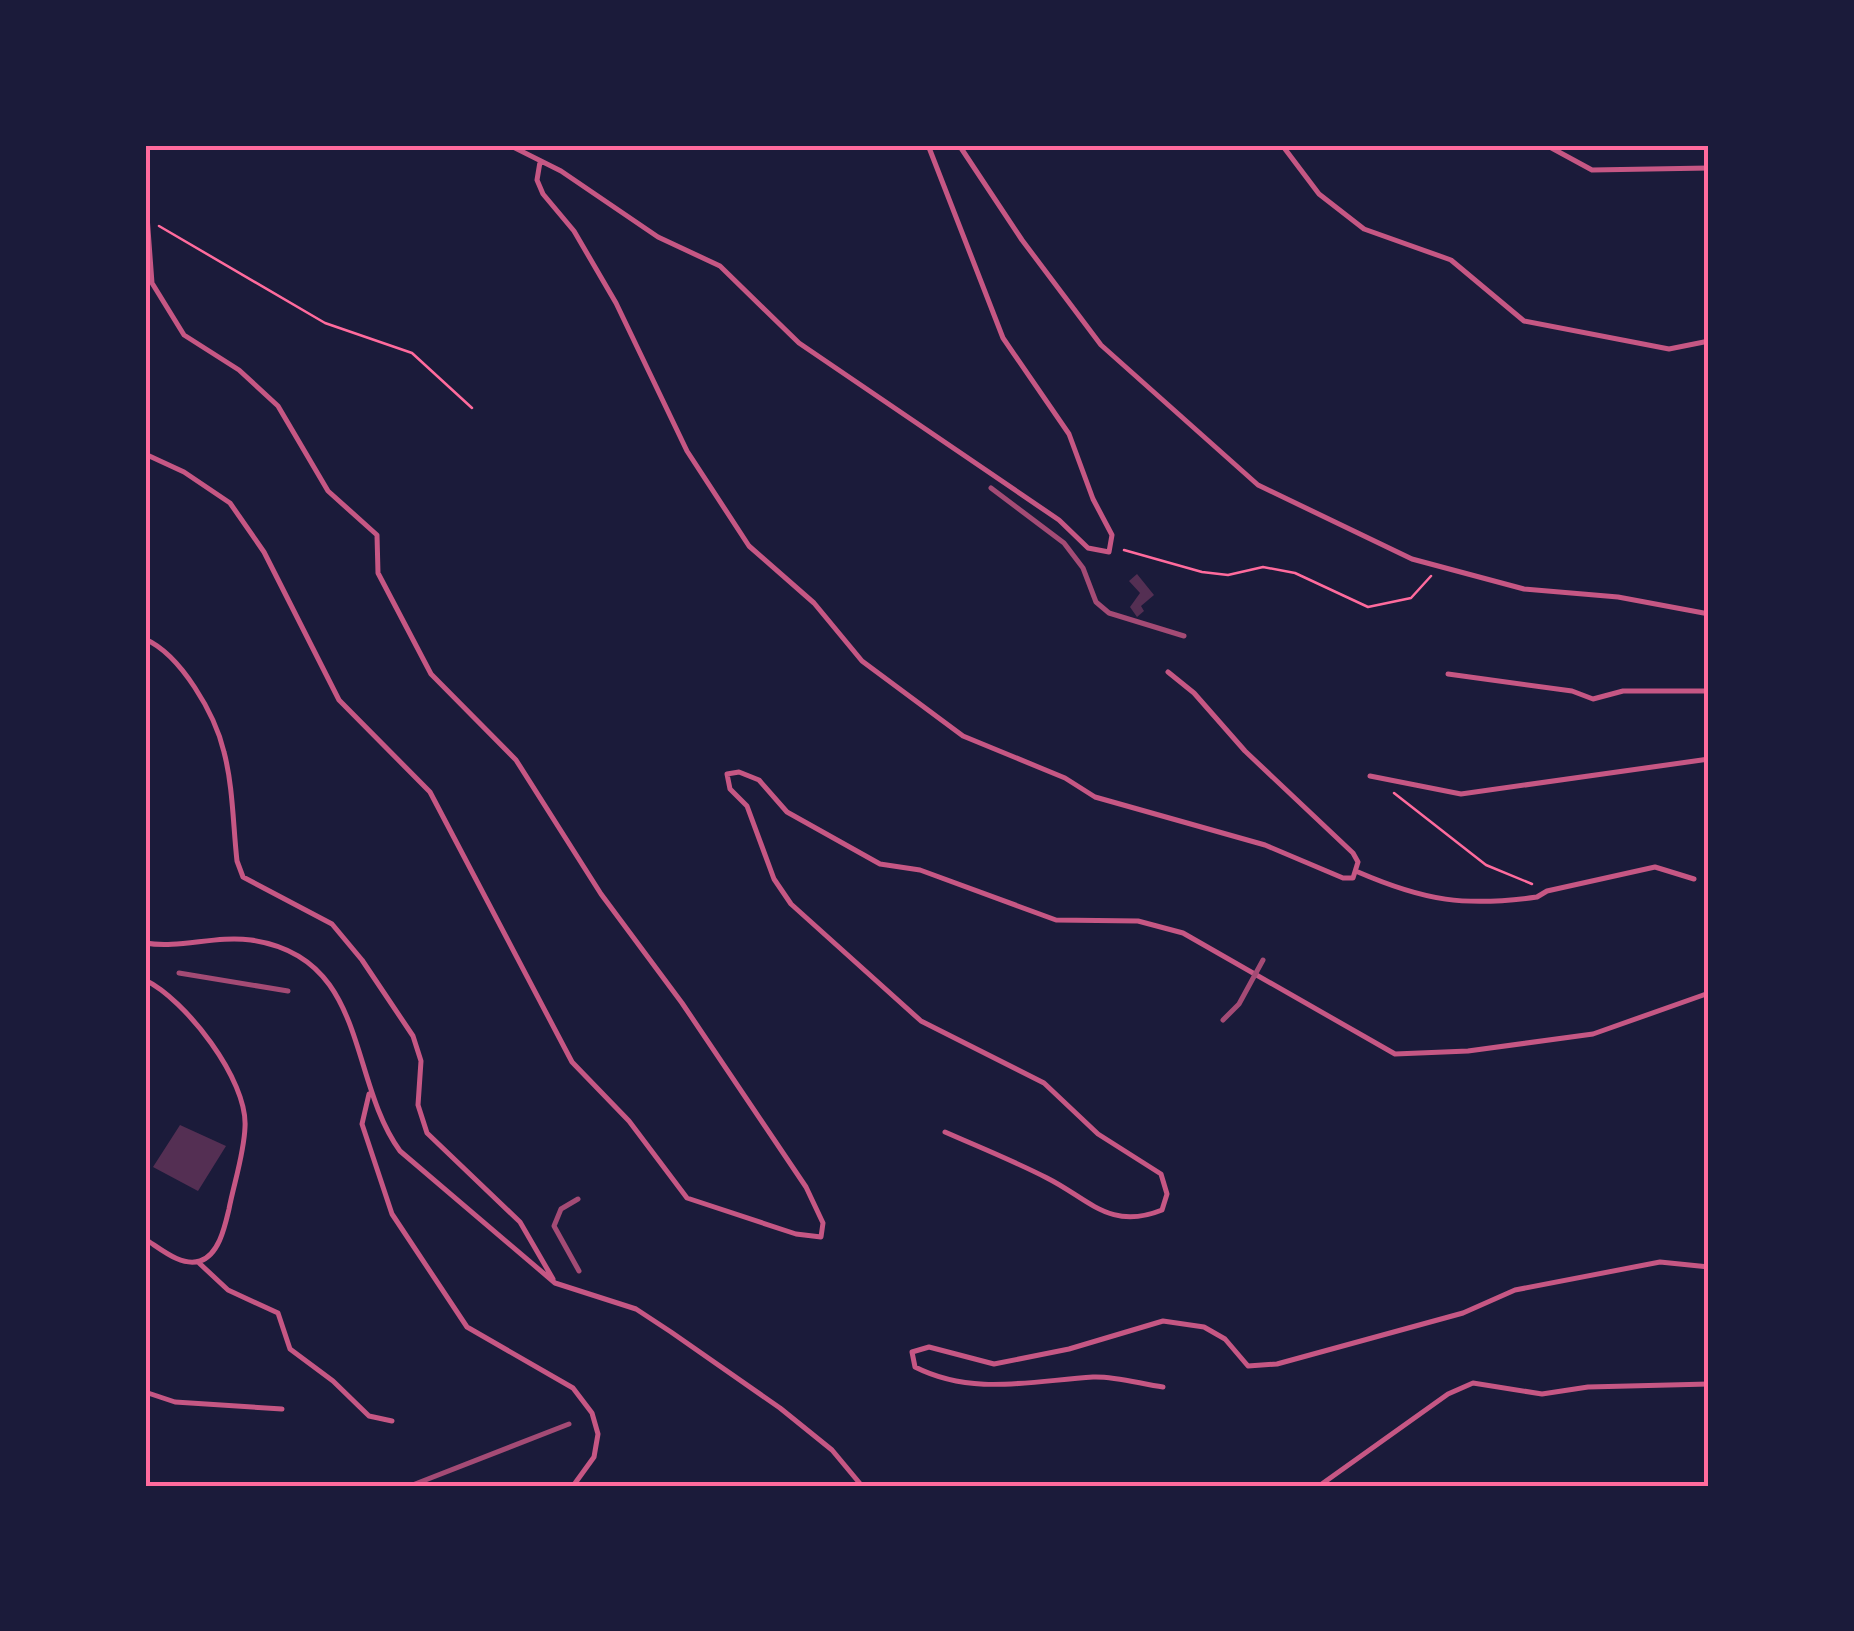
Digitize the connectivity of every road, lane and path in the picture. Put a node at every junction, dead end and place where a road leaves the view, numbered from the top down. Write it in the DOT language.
graph roads {
  1 [pos="509,145"];
  2 [pos="928,145"];
  3 [pos="948,145"];
  4 [pos="1282,145"];
  5 [pos="1546,145"];
  6 [pos="540,162"];
  7 [pos="1709,168"];
  8 [pos="145,189"];
  9 [pos="147,219"];
  10 [pos="145,272"];
  11 [pos="152,282"];
  12 [pos="1709,341"];
  13 [pos="472,408"];
  14 [pos="145,454"];
  15 [pos="1113,547"];
  16 [pos="1437,565"];
  17 [pos="1709,614"];
  18 [pos="145,639"];
  19 [pos="1168,672"];
  20 [pos="1448,674"];
  21 [pos="1709,691"];
  22 [pos="1709,758"];
  23 [pos="1370,776"];
  24 [pos="1358,872"];
  25 [pos="1694,879"];
  26 [pos="1547,890"];
  27 [pos="145,943"];
  28 [pos="145,980"];
  29 [pos="1709,993"];
  30 [pos="371,1092"];
  31 [pos="945,1132"];
  32 [pos="145,1239"];
  33 [pos="198,1262"];
  34 [pos="1709,1267"];
  35 [pos="555,1283"];
  36 [pos="1709,1384"];
  37 [pos="1164,1388"];
  38 [pos="145,1392"];
  39 [pos="282,1409"];
  40 [pos="392,1421"];
  41 [pos="573,1486"];
  42 [pos="862,1486"];
  43 [pos="1319,1486"];
  1 -- 6 [label="lane"];
  2 -- 15 [label="lane"];
  3 -- 16 [label="lane"];
  4 -- 12 [label="lane"];
  5 -- 7 [label="lane"];
  6 -- 15 [label="lane"];
  6 -- 24 [label="lane"];
  8 -- 9 [label="lane"];
  9 -- 11 [label="lane"];
  9 -- 13 [label="path"];
  10 -- 11 [label="lane"];
  11 -- 14 [label="lane"];
  15 -- 16 [label="path"];
  16 -- 17 [label="lane"];
  18 -- 35 [label="lane"];
  19 -- 24 [label="lane"];
  20 -- 21 [label="lane"];
  22 -- 23 [label="lane"];
  23 -- 26 [label="path"];
  24 -- 26 [label="lane"];
  25 -- 26 [label="lane"];
  27 -- 30 [label="lane"];
  28 -- 33 [label="lane"];
  29 -- 31 [label="lane"];
  30 -- 35 [label="lane"];
  30 -- 41 [label="lane"];
  32 -- 33 [label="lane"];
  33 -- 40 [label="lane"];
  34 -- 37 [label="lane"];
  35 -- 42 [label="lane"];
  36 -- 43 [label="lane"];
  38 -- 39 [label="lane"];
}
